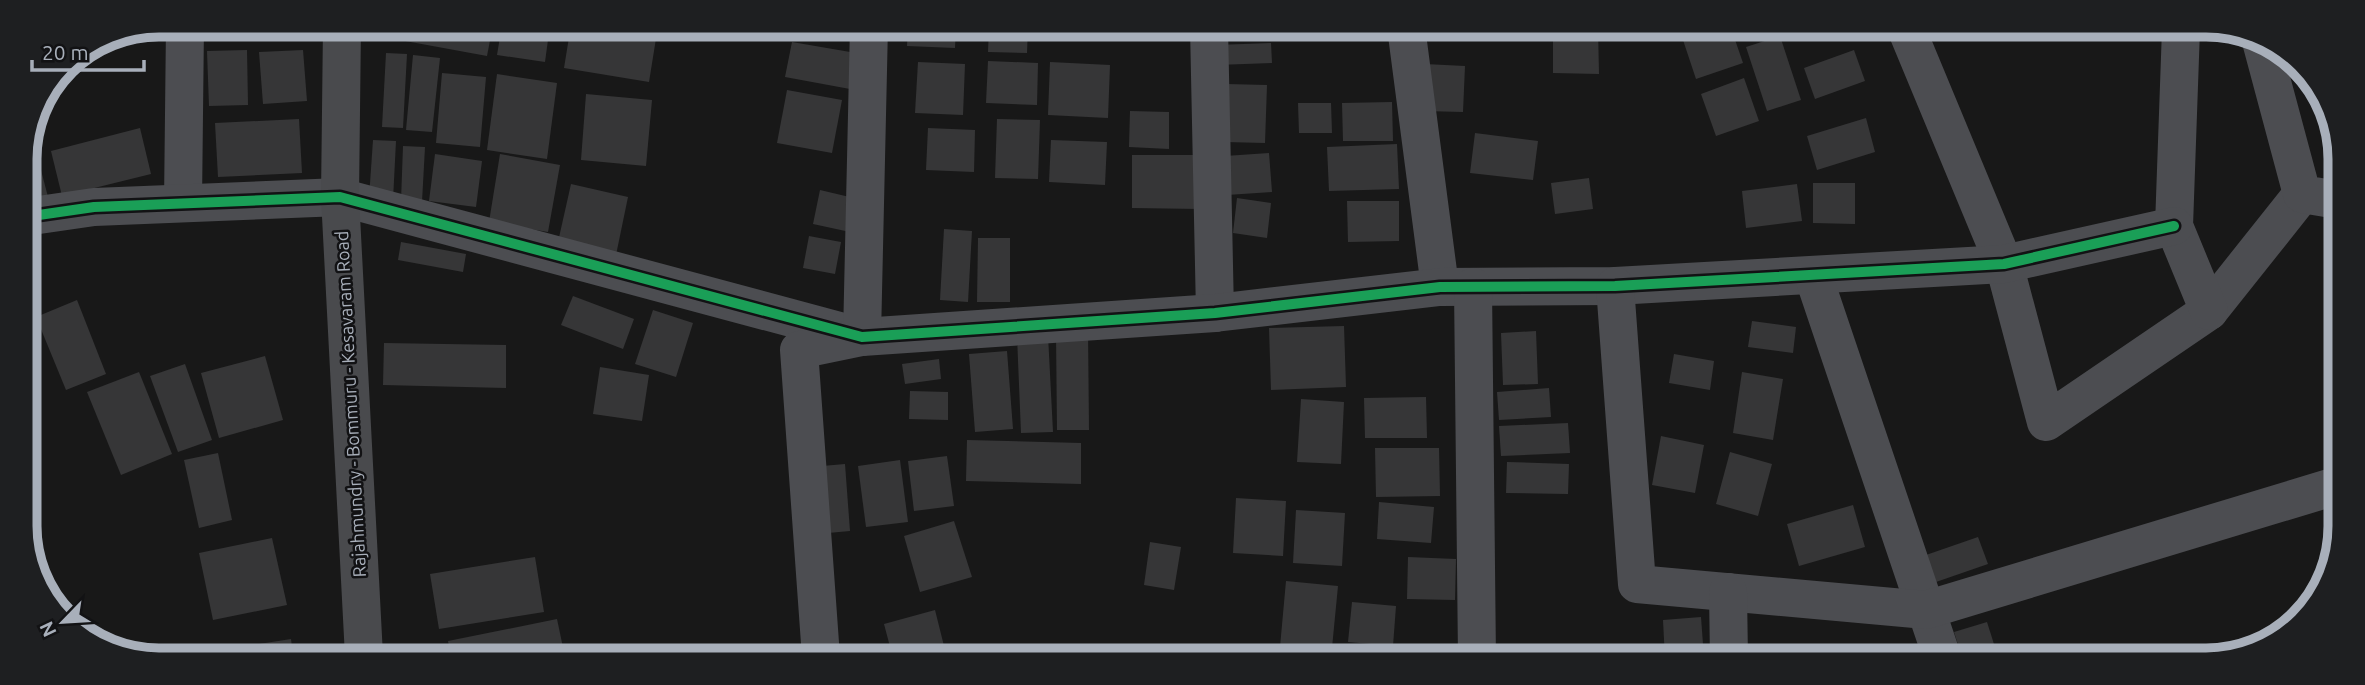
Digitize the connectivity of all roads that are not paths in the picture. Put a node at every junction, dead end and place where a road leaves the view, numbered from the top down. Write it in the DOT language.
graph roads {
  1 [pos="186,37"];
  2 [pos="341,37"];
  3 [pos="869,37"];
  4 [pos="1209,37"];
  5 [pos="1408,37"];
  6 [pos="1910,37"];
  7 [pos="2181,37"];
  8 [pos="2265,52"];
  9 [pos="340,197"];
  10 [pos="2320,197"];
  11 [pos="183,203"];
  12 [pos="37,215"];
  13 [pos="2174,226"];
  14 [pos="2004,264"];
  15 [pos="1813,275"];
  16 [pos="1615,286"];
  17 [pos="1457,287"];
  18 [pos="2208,311"];
  19 [pos="1215,313"];
  20 [pos="862,337"];
  21 [pos="2328,488"];
  22 [pos="1728,592"];
  23 [pos="1926,610"];
  24 [pos="364,648"];
  25 [pos="820,648"];
  26 [pos="1476,648"];
  27 [pos="1729,648"];
  28 [pos="1939,648"];
  1 -- 11 [label="street"];
  2 -- 9 [label="main road, Rajahmundry - Bommuru - Kesavaram Road"];
  3 -- 20 [label="street"];
  4 -- 19 [label="street"];
  5 -- 17 [label="street"];
  6 -- 14 [label="street"];
  7 -- 13 [label="street"];
  8 -- 10 [label="street"];
  9 -- 11 [label="street"];
  9 -- 20 [label="street"];
  9 -- 24 [label="main road, Rajahmundry - Bommuru - Kesavaram Road"];
  10 -- 18 [label="street"];
  11 -- 12 [label="street"];
  13 -- 14 [label="street"];
  13 -- 18 [label="street"];
  14 -- 15 [label="street"];
  14 -- 18 [label="street"];
  15 -- 16 [label="street"];
  15 -- 23 [label="street"];
  16 -- 17 [label="street"];
  16 -- 22 [label="street"];
  17 -- 19 [label="street"];
  17 -- 26 [label="street"];
  19 -- 20 [label="street"];
  20 -- 25 [label="street"];
  21 -- 23 [label="street"];
  22 -- 23 [label="street"];
  22 -- 27 [label="street"];
  23 -- 28 [label="street"];
}
